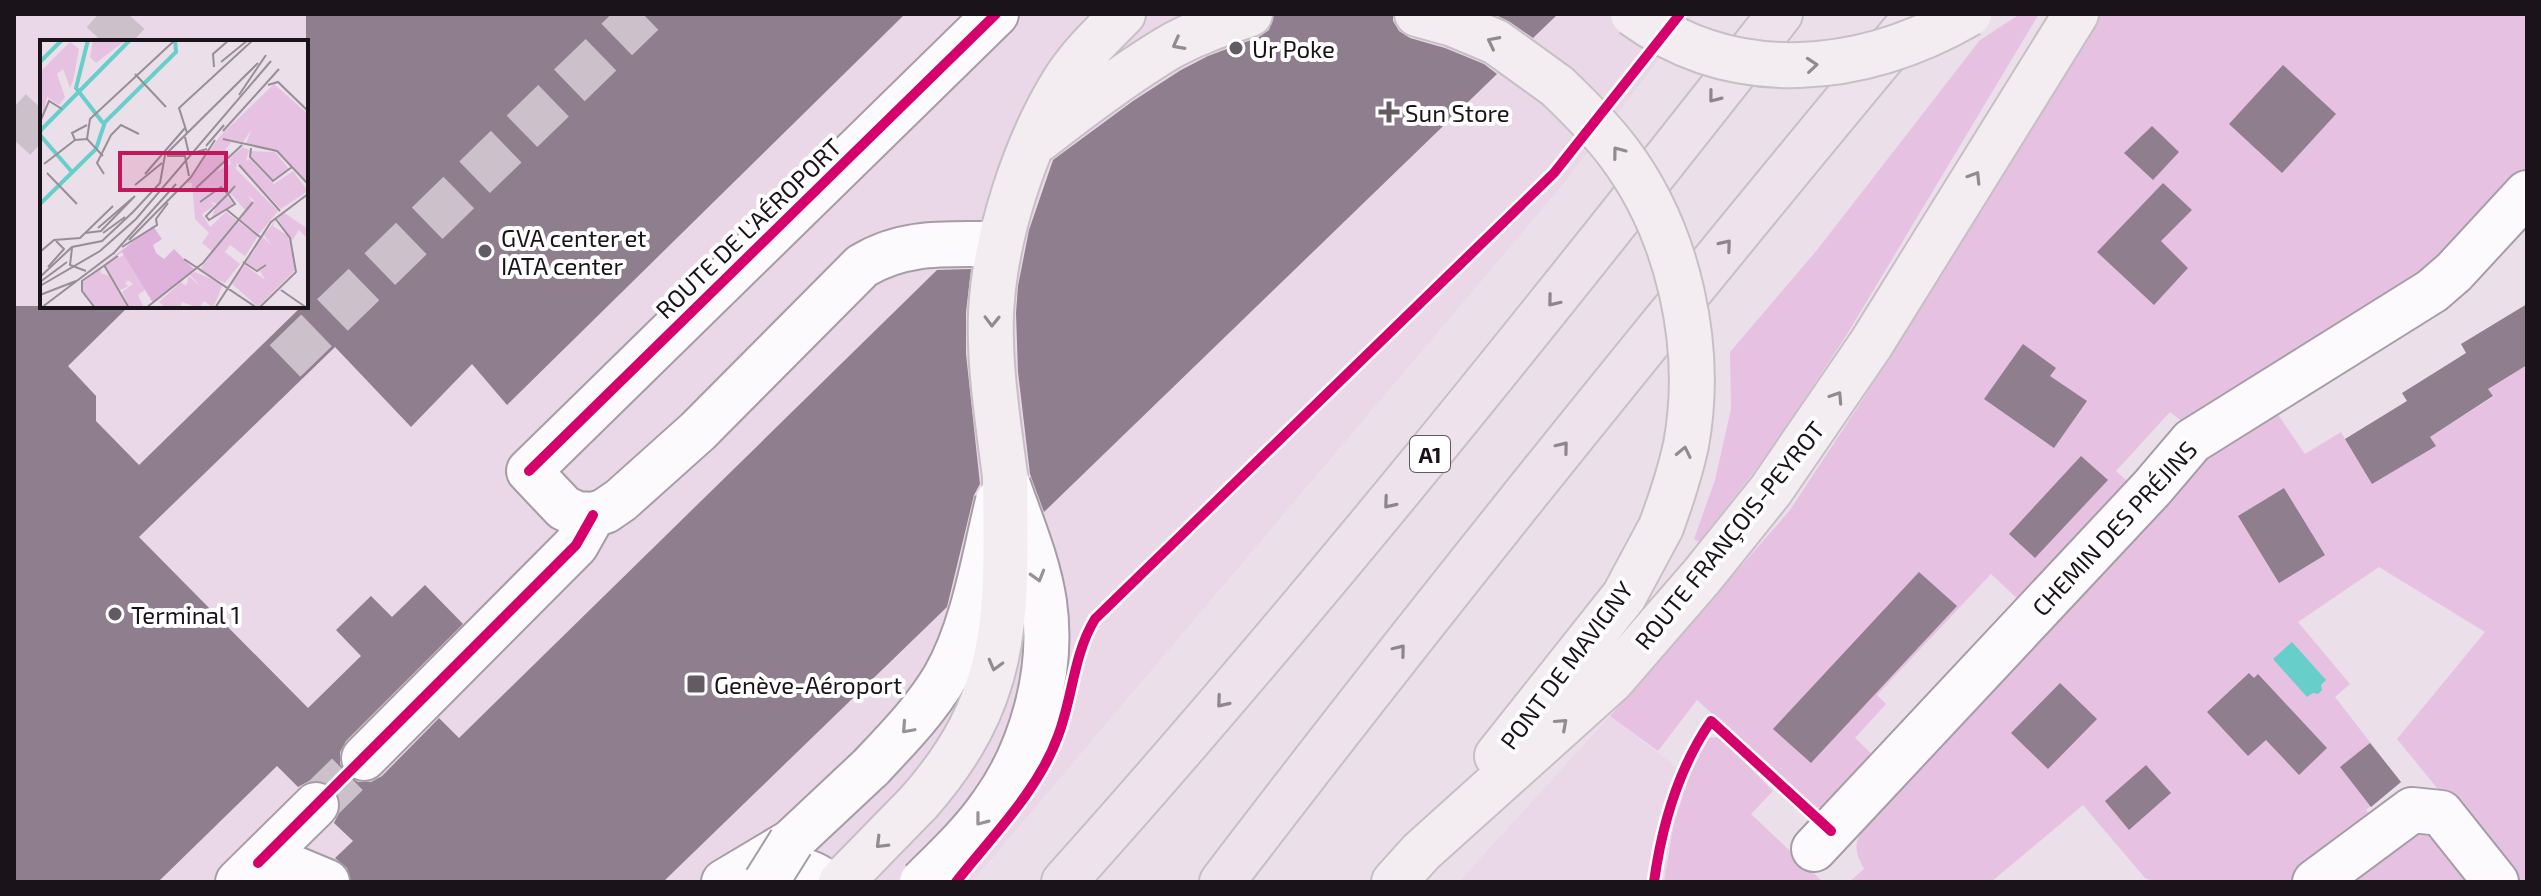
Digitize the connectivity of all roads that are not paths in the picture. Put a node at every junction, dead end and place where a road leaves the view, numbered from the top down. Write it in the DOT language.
graph roads {
  1 [pos="996,14"];
  2 [pos="1123,14"];
  3 [pos="1250,14"];
  4 [pos="1417,14"];
  5 [pos="1633,14"];
  6 [pos="1780,14"];
  7 [pos="1918,14"];
  8 [pos="1969,14"];
  9 [pos="2076,14"];
  10 [pos="1033,144"];
  11 [pos="2527,193"];
  12 [pos="1000,244"];
  13 [pos="1005,476"];
  14 [pos="593,515"];
  15 [pos="1352,711"];
  16 [pos="364,758"];
  17 [pos="316,805"];
  18 [pos="791,842"];
  19 [pos="1814,849"];
  20 [pos="1408,867"];
  21 [pos="258,876"];
  22 [pos="327,882"];
  23 [pos="724,882"];
  24 [pos="745,882"];
  25 [pos="766,882"];
  26 [pos="825,882"];
  27 [pos="841,882"];
  28 [pos="922,882"];
  29 [pos="1064,882"];
  30 [pos="1188,882"];
  31 [pos="1222,882"];
  32 [pos="2315,882"];
  33 [pos="2496,882"];
  1 -- 14 [label="street, ROUTE DE L'AÉROPORT"];
  2 -- 10 [label="main road"];
  3 -- 10 [label="main road, one-way"];
  20 -- 4 [label="main road, PONT DE MAVIGNY, one-way, bridge"];
  5 -- 8 [label="main road, one-way, bridge"];
  6 -- 29 [label="highway, A1, one-way"];
  15 -- 7 [label="highway, one-way"];
  20 -- 9 [label="main road, ROUTE FRANÇOIS-PEYROT, one-way"];
  10 -- 12 [label="main road"];
  11 -- 19 [label="street, CHEMIN DES PRÉJINS"];
  12 -- 13 [label="main road, one-way"];
  12 -- 14 [label="street"];
  13 -- 18 [label="street, one-way, bridge"];
  13 -- 27 [label="main road, one-way, bridge"];
  13 -- 28 [label="street, one-way, bridge"];
  14 -- 16 [label="street"];
  15 -- 30 [label="highway"];
  15 -- 31 [label="highway"];
  17 -- 21 [label="street"];
  18 -- 23 [label="street"];
  18 -- 25 [label="street, bridge"];
  21 -- 22 [label="street"];
  24 -- 26 [label="street"];
  32 -- 33 [label="street"];
}
